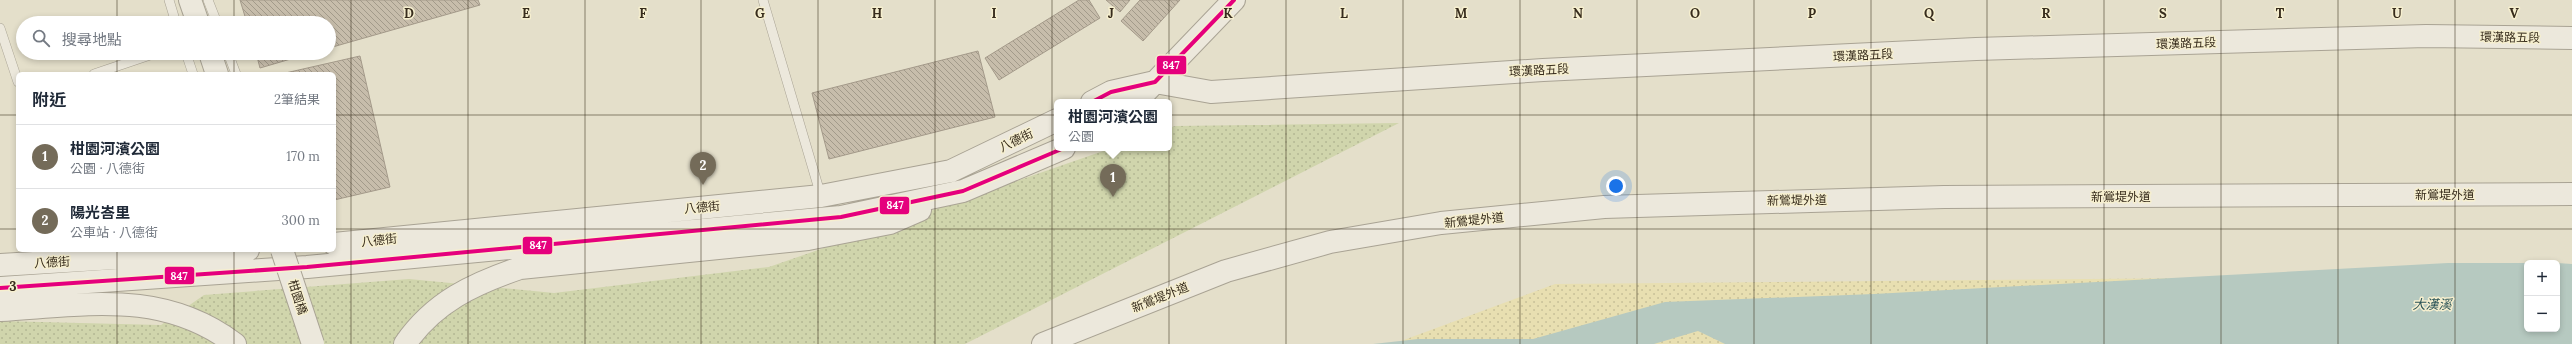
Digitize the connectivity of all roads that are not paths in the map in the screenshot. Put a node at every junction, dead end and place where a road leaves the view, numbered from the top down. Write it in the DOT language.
graph roads {
  1 [pos="169,0"];
  2 [pos="190,0"];
  3 [pos="208,0"];
  4 [pos="763,0"];
  5 [pos="1234,0"];
  6 [pos="174,16"];
  7 [pos="196,16"];
  8 [pos="214,16"];
  9 [pos="0,28"];
  10 [pos="2572,38"];
  11 [pos="135,60"];
  12 [pos="188,60"];
  13 [pos="213,60"];
  14 [pos="231,60"];
  15 [pos="100,72"];
  16 [pos="192,72"];
  17 [pos="217,72"];
  18 [pos="235,72"];
  19 [pos="16,76"];
  20 [pos="1155,82"];
  21 [pos="1098,99"];
  22 [pos="1139,99"];
  23 [pos="1054,121"];
  24 [pos="1057,151"];
  25 [pos="963,191"];
  26 [pos="2572,194"];
  27 [pos="821,196"];
  28 [pos="336,244"];
  29 [pos="215,252"];
  30 [pos="283,252"];
  31 [pos="0,265"];
  32 [pos="0,288"];
  33 [pos="0,310"];
  34 [pos="235,344"];
  35 [pos="313,344"];
  36 [pos="405,344"];
  37 [pos="1043,344"];
  1 -- 6 [label="lane"];
  2 -- 7 [label="street"];
  3 -- 8 [label="lane"];
  4 -- 27 [label="lane"];
  5 -- 20 [label="street"];
  9 -- 19 [label="lane"];
  10 -- 20 [label="street, 環漢路五段"];
  11 -- 15 [label="lane"];
  12 -- 16 [label="lane"];
  13 -- 17 [label="street"];
  14 -- 18 [label="lane"];
  20 -- 21 [label="street"];
  20 -- 22 [label="street"];
  23 -- 27 [label="street, 八德街"];
  24 -- 25 [label="street, 八德街"];
  25 -- 32 [label="street, 八德街"];
  25 -- 36 [label="street"];
  26 -- 37 [label="street, 新鶯堤外道"];
  27 -- 28 [label="street, 八德街"];
  29 -- 31 [label="street, 八德街"];
  30 -- 35 [label="street, 柑園橋, bridge"];
  33 -- 34 [label="street"];
}
